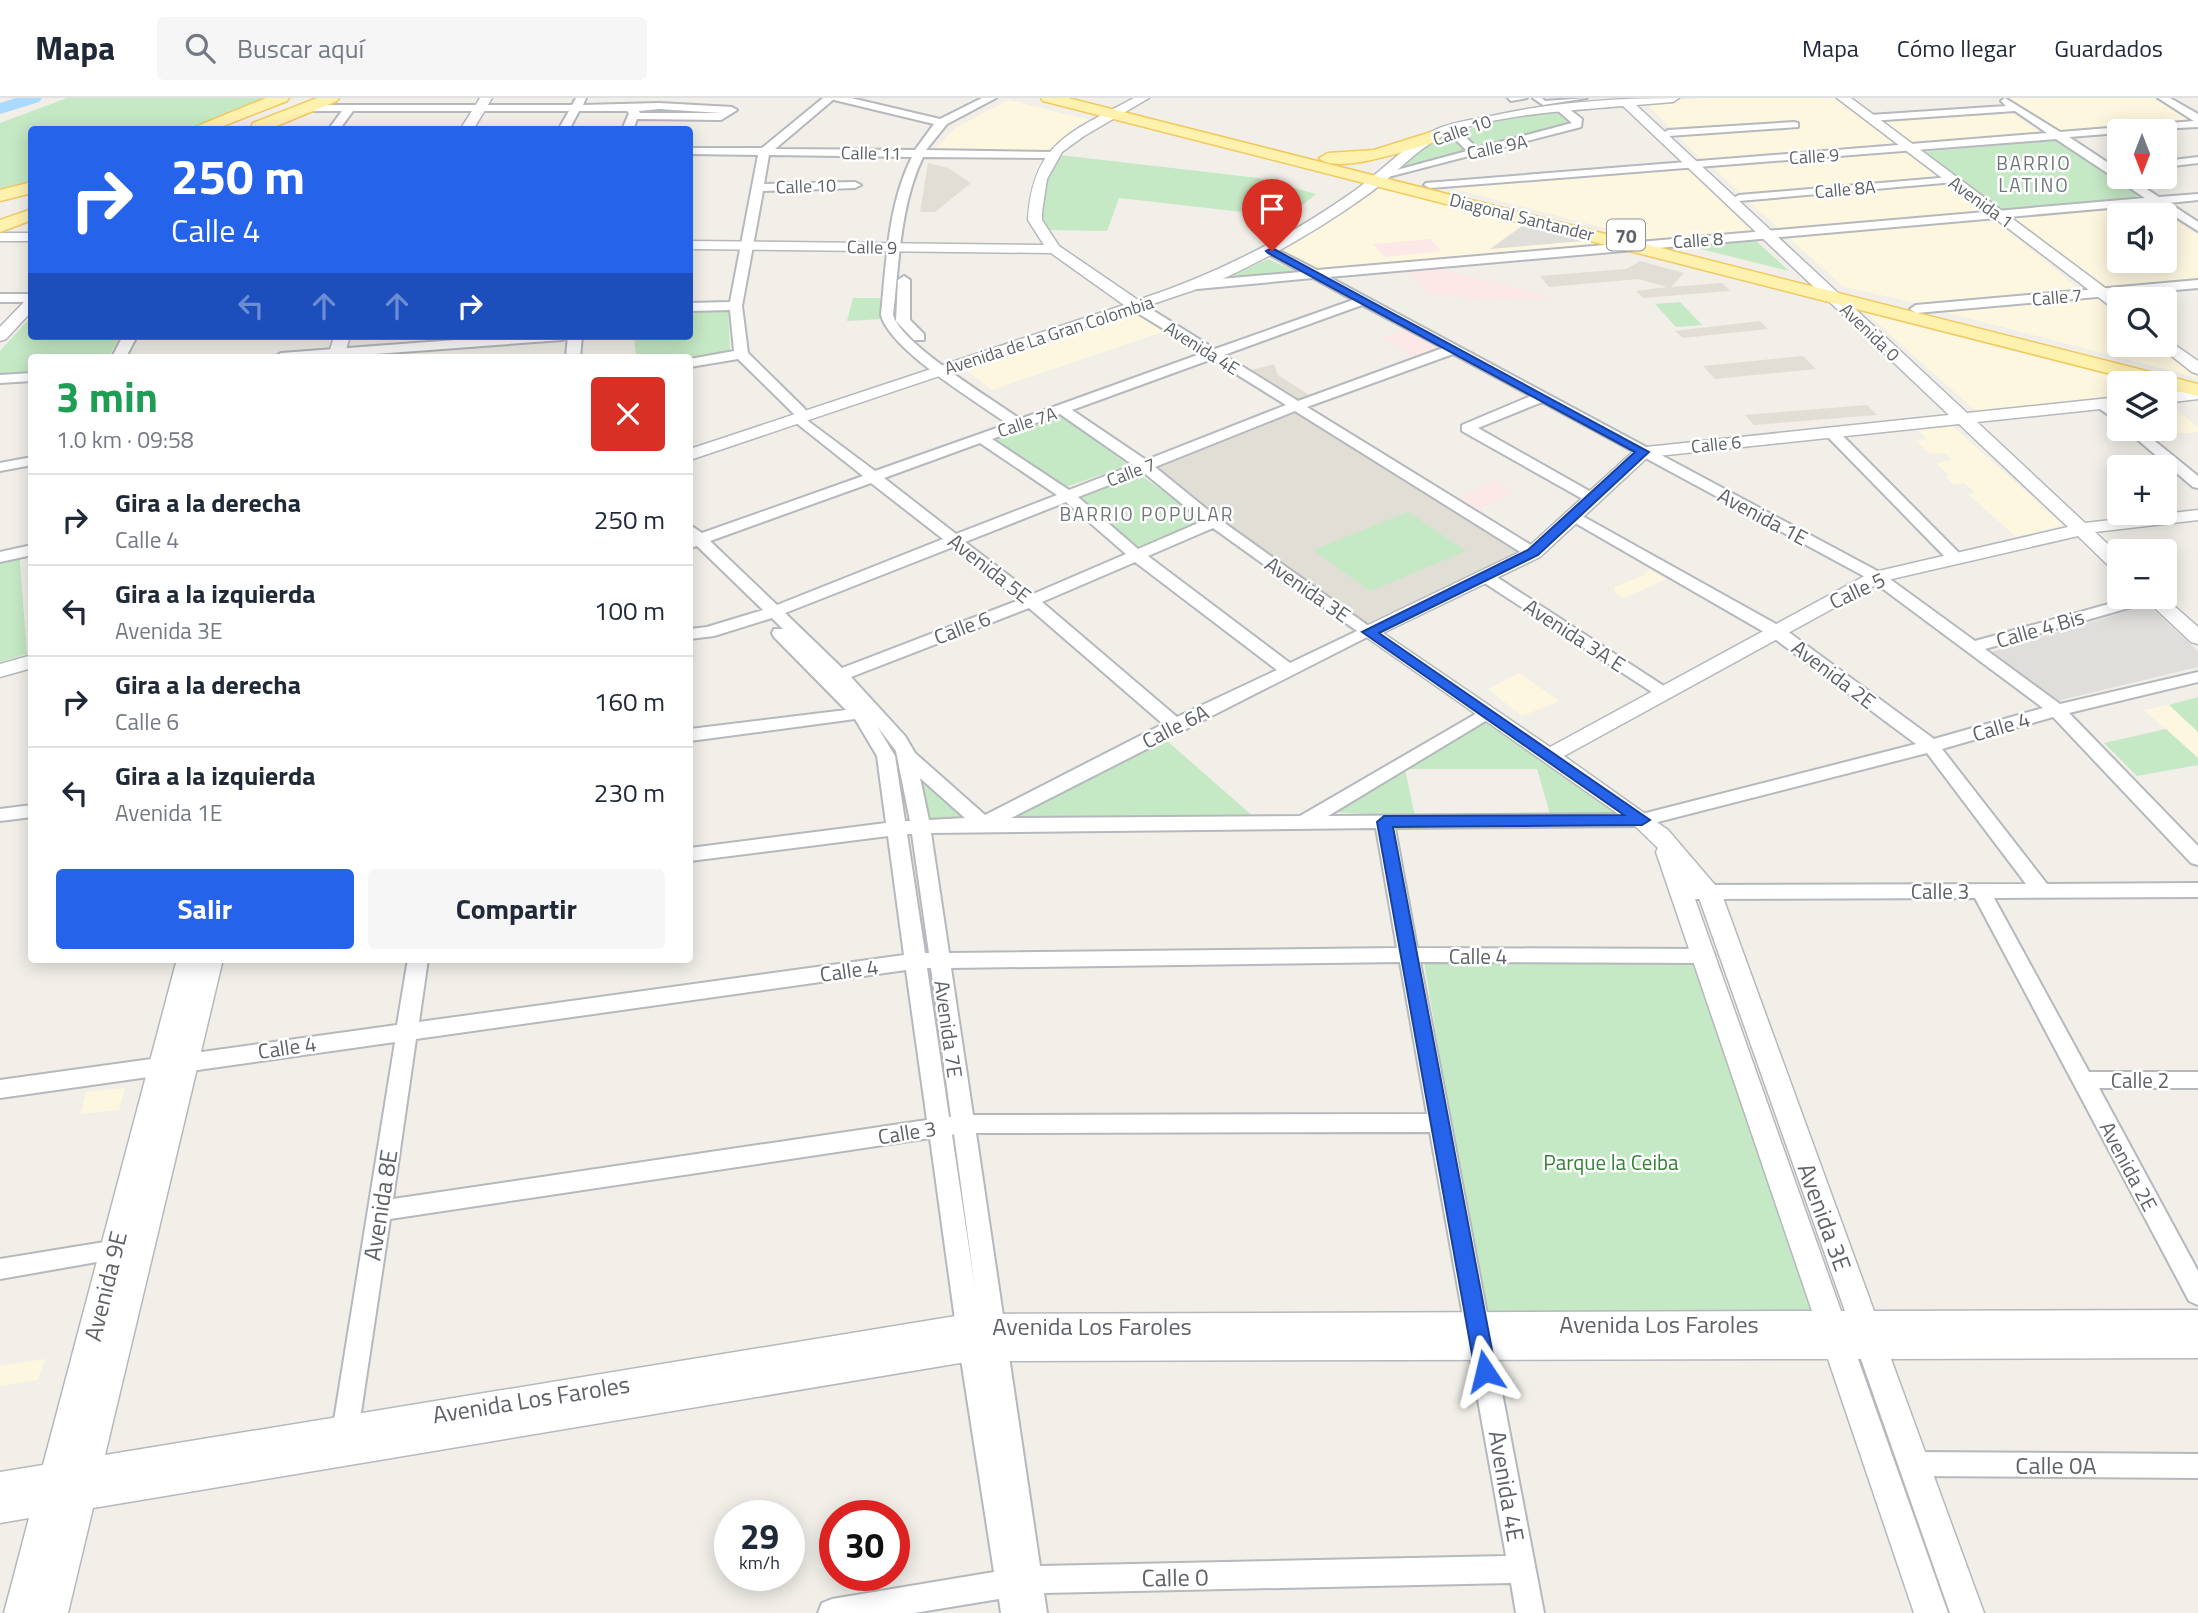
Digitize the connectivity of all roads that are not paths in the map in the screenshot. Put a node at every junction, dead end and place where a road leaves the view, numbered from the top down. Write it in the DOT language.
graph roads {
  1 [pos="281,98"];
  2 [pos="829,98"];
  3 [pos="838,98"];
  4 [pos="991,98"];
  5 [pos="1003,98"];
  6 [pos="1033,98"];
  7 [pos="1049,98"];
  8 [pos="1089,98"];
  9 [pos="1143,98"];
  10 [pos="1523,98"];
  11 [pos="1537,98"];
  12 [pos="1583,98"];
  13 [pos="1673,98"];
  14 [pos="1843,98"];
  15 [pos="2002,98"];
  16 [pos="2163,98"];
  17 [pos="1511,99"];
  18 [pos="326,100"];
  19 [pos="1629,100"];
  20 [pos="299,103"];
  21 [pos="477,103"];
  22 [pos="578,103"];
  23 [pos="1559,107"];
  24 [pos="350,108"];
  25 [pos="2016,108"];
  26 [pos="632,111"];
  27 [pos="1117,113"];
  28 [pos="1870,118"];
  29 [pos="942,122"];
  30 [pos="2198,122"];
  31 [pos="1794,124"];
  32 [pos="207,126"];
  33 [pos="259,126"];
  34 [pos="336,126"];
  35 [pos="458,126"];
  36 [pos="468,126"];
  37 [pos="565,126"];
  38 [pos="628,126"];
  39 [pos="1451,129"];
  40 [pos="1668,133"];
  41 [pos="2057,136"];
  42 [pos="1431,137"];
  43 [pos="1260,142"];
  44 [pos="1311,144"];
  45 [pos="1908,149"];
  46 [pos="693,151"];
  47 [pos="764,152"];
  48 [pos="1475,152"];
  49 [pos="921,153"];
  50 [pos="1052,155"];
  51 [pos="1358,158"];
  52 [pos="2198,160"];
  53 [pos="2177,163"];
  54 [pos="1696,164"];
  55 [pos="2107,166"];
  56 [pos="1379,176"];
  57 [pos="1951,180"];
  58 [pos="855,185"];
  59 [pos="1430,185"];
  60 [pos="28,188"];
  61 [pos="758,188"];
  62 [pos="2141,189"];
  63 [pos="919,191"];
  64 [pos="0,196"];
  65 [pos="2198,197"];
  66 [pos="1738,198"];
  67 [pos="2158,201"];
  68 [pos="28,216"];
  69 [pos="1999,216"];
  70 [pos="0,226"];
  71 [pos="2198,227"];
  72 [pos="0,232"];
  73 [pos="28,232"];
  74 [pos="1773,234"];
  75 [pos="0,237"];
  76 [pos="28,237"];
  77 [pos="693,239"];
  78 [pos="904,242"];
  79 [pos="746,243"];
  80 [pos="1657,243"];
  81 [pos="693,245"];
  82 [pos="1630,245"];
  83 [pos="1052,246"];
  84 [pos="1272,251"];
  85 [pos="1315,275"];
  86 [pos="1197,285"];
  87 [pos="2198,285"];
  88 [pos="1836,293"];
  89 [pos="2102,293"];
  90 [pos="2107,297"];
  91 [pos="0,298"];
  92 [pos="28,300"];
  93 [pos="1364,300"];
  94 [pos="1130,303"];
  95 [pos="28,304"];
  96 [pos="736,306"];
  97 [pos="693,307"];
  98 [pos="1916,309"];
  99 [pos="28,316"];
  100 [pos="0,336"];
  101 [pos="505,340"];
  102 [pos="0,346"];
  103 [pos="1454,349"];
  104 [pos="347,351"];
  105 [pos="2177,352"];
  106 [pos="314,354"];
  107 [pos="741,355"];
  108 [pos="1212,355"];
  109 [pos="693,363"];
  110 [pos="944,366"];
  111 [pos="2198,369"];
  112 [pos="28,377"];
  113 [pos="0,379"];
  114 [pos="2198,380"];
  115 [pos="2198,392"];
  116 [pos="1544,396"];
  117 [pos="2177,396"];
  118 [pos="2107,403"];
  119 [pos="1296,406"];
  120 [pos="1063,410"];
  121 [pos="799,415"];
  122 [pos="1970,418"];
  123 [pos="1025,422"];
  124 [pos="1831,432"];
  125 [pos="980,437"];
  126 [pos="2146,441"];
  127 [pos="693,446"];
  128 [pos="1643,452"];
  129 [pos="693,454"];
  130 [pos="28,462"];
  131 [pos="0,467"];
  132 [pos="1146,467"];
  133 [pos="28,471"];
  134 [pos="0,476"];
  135 [pos="874,476"];
  136 [pos="2198,484"];
  137 [pos="1068,496"];
  138 [pos="1593,499"];
  139 [pos="2198,515"];
  140 [pos="1575,517"];
  141 [pos="1214,522"];
  142 [pos="2090,528"];
  143 [pos="693,539"];
  144 [pos="2107,539"];
  145 [pos="693,540"];
  146 [pos="956,541"];
  147 [pos="2107,550"];
  148 [pos="28,551"];
  149 [pos="1533,553"];
  150 [pos="1136,555"];
  151 [pos="0,557"];
  152 [pos="1956,559"];
  153 [pos="1486,577"];
  154 [pos="1877,577"];
  155 [pos="2177,597"];
  156 [pos="1031,601"];
  157 [pos="2109,609"];
  158 [pos="2165,609"];
  159 [pos="769,613"];
  160 [pos="2198,616"];
  161 [pos="1369,632"];
  162 [pos="1777,632"];
  163 [pos="693,634"];
  164 [pos="2198,638"];
  165 [pos="1970,648"];
  166 [pos="28,662"];
  167 [pos="1288,670"];
  168 [pos="0,671"];
  169 [pos="28,671"];
  170 [pos="2198,677"];
  171 [pos="833,678"];
  172 [pos="0,680"];
  173 [pos="1664,692"];
  174 [pos="2057,710"];
  175 [pos="867,713"];
  176 [pos="1486,713"];
  177 [pos="1175,724"];
  178 [pos="693,735"];
  179 [pos="1930,746"];
  180 [pos="896,754"];
  181 [pos="1549,756"];
  182 [pos="28,812"];
  183 [pos="0,815"];
  184 [pos="1642,820"];
  185 [pos="1306,821"];
  186 [pos="1384,822"];
  187 [pos="983,824"];
  188 [pos="921,827"];
  189 [pos="897,828"];
  190 [pos="693,855"];
  191 [pos="2198,858"];
  192 [pos="2198,890"];
  193 [pos="1696,891"];
  194 [pos="1981,891"];
  195 [pos="2042,891"];
  196 [pos="1409,955"];
  197 [pos="1705,957"];
  198 [pos="939,960"];
  199 [pos="915,961"];
  200 [pos="189,963"];
  201 [pos="210,963"];
  202 [pos="417,963"];
  203 [pos="407,1030"];
  204 [pos="174,1063"];
  205 [pos="2083,1080"];
  206 [pos="2198,1080"];
  207 [pos="0,1088"];
  208 [pos="1440,1123"];
  209 [pos="963,1124"];
  210 [pos="939,1127"];
  211 [pos="379,1211"];
  212 [pos="128,1249"];
  213 [pos="0,1269"];
  214 [pos="2198,1294"];
  215 [pos="2198,1324"];
  216 [pos="1835,1334"];
  217 [pos="1867,1334"];
  218 [pos="1479,1335"];
  219 [pos="981,1337"];
  220 [pos="2198,1345"];
  221 [pos="344,1441"];
  222 [pos="1914,1464"];
  223 [pos="2198,1466"];
  224 [pos="68,1486"];
  225 [pos="0,1487"];
  226 [pos="0,1508"];
  227 [pos="1522,1569"];
  228 [pos="1019,1581"];
  229 [pos="21,1613"];
  230 [pos="51,1613"];
  231 [pos="832,1613"];
  232 [pos="1015,1613"];
  233 [pos="1033,1613"];
  234 [pos="1530,1613"];
  235 [pos="1931,1613"];
  236 [pos="1967,1613"];
  1 -- 32 [label="main road"];
  2 -- 47 [label="street"];
  3 -- 29 [label="street"];
  4 -- 29 [label="street"];
  5 -- 49 [label="street"];
  6 -- 27 [label="main road"];
  7 -- 27 [label="main road, Diagonal Santander / 70"];
  8 -- 27 [label="main road, Diagonal Santander / 70"];
  9 -- 27 [label="street"];
  10 -- 17 [label="street"];
  11 -- 12 [label="street"];
  13 -- 19 [label="street, Calle 10"];
  14 -- 28 [label="street, Avenida 1"];
  15 -- 25 [label="street"];
  16 -- 30 [label="street"];
  18 -- 20 [label="main road"];
  19 -- 23 [label="street, Calle 10"];
  19 -- 40 [label="street, Avenida 0"];
  19 -- 54 [label="street, Avenida 0"];
  20 -- 24 [label="street"];
  20 -- 33 [label="main road"];
  21 -- 22 [label="street"];
  21 -- 24 [label="street"];
  21 -- 35 [label="street"];
  21 -- 36 [label="street"];
  22 -- 26 [label="street"];
  22 -- 37 [label="street"];
  23 -- 39 [label="street, Calle 10"];
  23 -- 48 [label="street, Calle 9A"];
  24 -- 34 [label="street"];
  25 -- 28 [label="street"];
  25 -- 41 [label="street"];
  26 -- 26 [label="street"];
  26 -- 38 [label="street"];
  27 -- 43 [label="main road, Diagonal Santander / 70"];
  27 -- 43 [label="main road, Diagonal Santander / 70"];
  27 -- 50 [label="street"];
  28 -- 45 [label="street, Avenida 1"];
  29 -- 49 [label="street"];
  30 -- 41 [label="street, Calle 9"];
  31 -- 40 [label="street"];
  39 -- 42 [label="street, Calle 10"];
  39 -- 48 [label="street"];
  40 -- 54 [label="street, Avenida 0"];
  41 -- 45 [label="street, Calle 9"];
  41 -- 55 [label="street"];
  42 -- 51 [label="main road"];
  42 -- 56 [label="street, Calle 10"];
  43 -- 51 [label="main road"];
  43 -- 56 [label="main road, Diagonal Santander / 70"];
  44 -- 51 [label="main road, Diagonal Santander / 70"];
  45 -- 54 [label="street, Calle 9"];
  45 -- 57 [label="street, Avenida 1"];
  46 -- 47 [label="street, Calle 11"];
  47 -- 49 [label="street, Calle 11"];
  47 -- 61 [label="street"];
  48 -- 56 [label="street, Calle 9A"];
  49 -- 50 [label="street, Calle 11"];
  49 -- 63 [label="street"];
  49 -- 78 [label="street"];
  50 -- 83 [label="street, Avenida 4E"];
  51 -- 56 [label="main road, Diagonal Santander / 70"];
  52 -- 53 [label="street"];
  54 -- 59 [label="street, Calle 9"];
  54 -- 66 [label="street, Avenida 0"];
  54 -- 74 [label="street, Avenida 0"];
  56 -- 59 [label="main road, Diagonal Santander / 70"];
  56 -- 82 [label="main road, Diagonal Santander / 70"];
  56 -- 84 [label="street, Avenida de La Gran Colombia"];
  56 -- 94 [label="street, Avenida de La Gran Colombia"];
  57 -- 66 [label="street, Calle 8A"];
  57 -- 69 [label="street, Avenida 1"];
  58 -- 61 [label="street, Calle 10"];
  59 -- 80 [label="main road, Diagonal Santander / 70"];
  60 -- 64 [label="main road"];
  61 -- 79 [label="street"];
  62 -- 67 [label="street"];
  65 -- 67 [label="street, Calle 8"];
  66 -- 74 [label="street, Avenida 0"];
  67 -- 69 [label="street, Calle 8"];
  67 -- 71 [label="street"];
  68 -- 70 [label="main road"];
  69 -- 74 [label="street, Calle 8"];
  69 -- 89 [label="street, Avenida 1"];
  72 -- 73 [label="street"];
  74 -- 80 [label="street, Calle 8"];
  74 -- 88 [label="street, Avenida 0"];
  75 -- 76 [label="street"];
  77 -- 79 [label="street, Calle 9"];
  78 -- 79 [label="street, Calle 9"];
  78 -- 83 [label="street, Calle 9"];
  78 -- 110 [label="street"];
  79 -- 81 [label="street, Calle 9"];
  79 -- 96 [label="street"];
  80 -- 82 [label="street, Calle 8"];
  80 -- 88 [label="main road, Diagonal Santander / 70"];
  82 -- 85 [label="street, Calle 8"];
  82 -- 88 [label="main road, Diagonal Santander / 70"];
  83 -- 94 [label="street, Avenida 4E"];
  84 -- 85 [label="street, Avenida 1E"];
  84 -- 86 [label="street, Avenida de La Gran Colombia"];
  85 -- 86 [label="street, Calle 8"];
  85 -- 93 [label="street, Avenida 1E"];
  86 -- 94 [label="street, Avenida de La Gran Colombia"];
  87 -- 89 [label="street, Calle 7"];
  88 -- 98 [label="main road, Diagonal Santander / 70"];
  88 -- 115 [label="main road, Diagonal Santander / 70"];
  88 -- 122 [label="street, Avenida 0"];
  89 -- 90 [label="street, Avenida 1"];
  89 -- 98 [label="street, Calle 7"];
  91 -- 92 [label="street"];
  93 -- 103 [label="street, Avenida 1E"];
  93 -- 108 [label="street, Calle 7A"];
  94 -- 108 [label="street, Avenida 4E"];
  94 -- 110 [label="street, Avenida de La Gran Colombia"];
  95 -- 100 [label="street"];
  96 -- 97 [label="street"];
  96 -- 107 [label="street"];
  98 -- 114 [label="main road, Diagonal Santander / 70"];
  99 -- 102 [label="street"];
  101 -- 104 [label="street"];
  103 -- 116 [label="street, Avenida 1E"];
  103 -- 119 [label="street, Calle 7"];
  104 -- 106 [label="street"];
  105 -- 111 [label="street"];
  107 -- 109 [label="street"];
  107 -- 121 [label="street, Avenida 5E"];
  108 -- 119 [label="street, Avenida 4E"];
  108 -- 120 [label="street, Calle 7A"];
  110 -- 121 [label="street, Avenida de La Gran Colombia"];
  110 -- 123 [label="street"];
  112 -- 113 [label="street"];
  115 -- 117 [label="street"];
  116 -- 128 [label="street, Avenida 1E"];
  116 -- 138 [label="street"];
  118 -- 122 [label="street, Calle 6"];
  119 -- 132 [label="street, Calle 7"];
  119 -- 149 [label="street, Avenida 4E"];
  120 -- 123 [label="street, Calle 7A"];
  120 -- 132 [label="street, Avenida 3E"];
  121 -- 127 [label="street, Avenida de La Gran Colombia"];
  121 -- 129 [label="street, Avenida de La Gran Colombia"];
  121 -- 135 [label="street, Avenida 5E"];
  122 -- 124 [label="street, Calle 6"];
  122 -- 142 [label="street, Avenida 0"];
  123 -- 125 [label="street, Calle 7A"];
  124 -- 128 [label="street, Calle 6"];
  124 -- 152 [label="street"];
  125 -- 135 [label="street, Calle 7A"];
  125 -- 137 [label="street"];
  126 -- 136 [label="street"];
  128 -- 138 [label="street"];
  128 -- 154 [label="street, Avenida 1E"];
  130 -- 131 [label="street"];
  132 -- 137 [label="street, Calle 7"];
  132 -- 141 [label="street, Avenida 3E"];
  133 -- 134 [label="street"];
  135 -- 143 [label="street, Calle 7A"];
  135 -- 146 [label="street, Avenida 5E"];
  137 -- 146 [label="street, Calle 7"];
  137 -- 150 [label="street"];
  138 -- 140 [label="street"];
  139 -- 142 [label="street, Calle 5"];
  140 -- 149 [label="street"];
  140 -- 162 [label="street, Avenida 2E"];
  141 -- 150 [label="street, Calle 6"];
  141 -- 161 [label="street, Avenida 3E"];
  142 -- 144 [label="street, Avenida 0"];
  142 -- 147 [label="street, Avenida 0"];
  142 -- 152 [label="street, Calle 5"];
  145 -- 159 [label="street, Avenida 7E"];
  146 -- 156 [label="street, Avenida 5E"];
  146 -- 159 [label="street, Calle 7"];
  148 -- 151 [label="street"];
  149 -- 153 [label="street"];
  150 -- 156 [label="street, Calle 6"];
  150 -- 167 [label="street"];
  152 -- 154 [label="street, Calle 5"];
  153 -- 161 [label="street"];
  153 -- 173 [label="street, Avenida 3A E"];
  154 -- 162 [label="street, Calle 5"];
  154 -- 165 [label="street, Avenida 1E"];
  155 -- 160 [label="street"];
  156 -- 171 [label="street, Calle 6"];
  156 -- 177 [label="street, Avenida 5E"];
  157 -- 165 [label="street, Calle 4 Bis"];
  158 -- 164 [label="street"];
  159 -- 163 [label="street, Calle 7"];
  159 -- 171 [label="street, Avenida 7E"];
  161 -- 167 [label="street, Calle 6A"];
  161 -- 176 [label="street, Avenida 3E"];
  162 -- 173 [label="street, Calle 5"];
  162 -- 179 [label="street, Avenida 2E"];
  165 -- 174 [label="street, Avenida 1E"];
  166 -- 168 [label="street"];
  167 -- 177 [label="street, Calle 6A"];
  169 -- 172 [label="street"];
  170 -- 174 [label="street, Calle 4"];
  171 -- 175 [label="street, Avenida 7E"];
  173 -- 181 [label="street, Calle 5"];
  174 -- 179 [label="street, Calle 4"];
  174 -- 191 [label="street, Avenida 1E"];
  175 -- 178 [label="street"];
  175 -- 180 [label="street, Avenida 7E"];
  176 -- 181 [label="street, Avenida 3E"];
  176 -- 185 [label="street"];
  177 -- 187 [label="street, Calle 6A"];
  179 -- 184 [label="street, Calle 4"];
  179 -- 195 [label="street, Avenida 2E"];
  180 -- 187 [label="street"];
  180 -- 188 [label="street, Avenida 7E"];
  180 -- 189 [label="street, Avenida 7E"];
  181 -- 184 [label="street, Avenida 3E"];
  182 -- 183 [label="street"];
  184 -- 186 [label="street, Calle 4"];
  184 -- 193 [label="street, Avenida 3E"];
  185 -- 186 [label="street, Calle 4"];
  185 -- 187 [label="street, Calle 4"];
  186 -- 196 [label="street, Avenida 4E"];
  187 -- 188 [label="street, Calle 4"];
  188 -- 189 [label="street, Calle 4"];
  188 -- 198 [label="street, Avenida 7E"];
  189 -- 190 [label="street, Calle 4"];
  189 -- 199 [label="street, Avenida 7E"];
  192 -- 195 [label="street, Calle 3"];
  193 -- 194 [label="street, Calle 3"];
  193 -- 197 [label="street, Avenida 3E"];
  193 -- 217 [label="street, Avenida 3E"];
  194 -- 195 [label="street, Calle 3"];
  194 -- 205 [label="street, Avenida 2E"];
  196 -- 197 [label="street, Calle 4"];
  196 -- 198 [label="street, Calle 4"];
  196 -- 208 [label="street, Avenida 4E"];
  197 -- 216 [label="street, Avenida 3E"];
  198 -- 199 [label="street, Calle 4"];
  198 -- 209 [label="street, Avenida 7E"];
  199 -- 203 [label="street, Calle 4"];
  199 -- 210 [label="street, Avenida 7E"];
  200 -- 204 [label="street, Avenida 9E"];
  201 -- 204 [label="street, Avenida 9E"];
  202 -- 203 [label="street, Avenida 8E"];
  203 -- 204 [label="street, Calle 4"];
  203 -- 211 [label="street, Avenida 8E"];
  204 -- 207 [label="street, Calle 4"];
  204 -- 212 [label="street, Avenida 9E"];
  205 -- 206 [label="street, Calle 2"];
  205 -- 214 [label="street, Avenida 2E"];
  208 -- 209 [label="street, Calle 3"];
  208 -- 218 [label="street, Avenida 4E"];
  209 -- 210 [label="street, Calle 3"];
  209 -- 219 [label="street, Avenida 7E"];
  210 -- 211 [label="street, Calle 3"];
  210 -- 219 [label="street, Avenida 7E"];
  211 -- 221 [label="street, Avenida 8E"];
  212 -- 213 [label="street"];
  212 -- 224 [label="street, Avenida 9E"];
  215 -- 217 [label="street, Avenida Los Faroles"];
  216 -- 217 [label="street, Avenida Los Faroles"];
  216 -- 218 [label="street, Avenida Los Faroles"];
  216 -- 235 [label="street, Avenida 3E"];
  217 -- 220 [label="street, Avenida Los Faroles"];
  217 -- 222 [label="street, Avenida 3E"];
  218 -- 219 [label="street, Avenida Los Faroles"];
  218 -- 227 [label="street, Avenida 4E"];
  219 -- 221 [label="street, Avenida Los Faroles"];
  219 -- 228 [label="street, Avenida 7E"];
  221 -- 224 [label="street, Avenida Los Faroles"];
  222 -- 223 [label="street, Calle 0A"];
  222 -- 236 [label="street, Avenida 3E"];
  224 -- 225 [label="street, Avenida Los Faroles"];
  224 -- 226 [label="street, Avenida Los Faroles"];
  224 -- 229 [label="street, Avenida 9E"];
  224 -- 230 [label="street, Avenida 9E"];
  227 -- 228 [label="street, Calle 0"];
  227 -- 234 [label="street, Avenida 4E"];
  228 -- 231 [label="street, Calle 0"];
  228 -- 232 [label="street, Avenida 7E"];
  228 -- 233 [label="street, Avenida 7E"];
}
